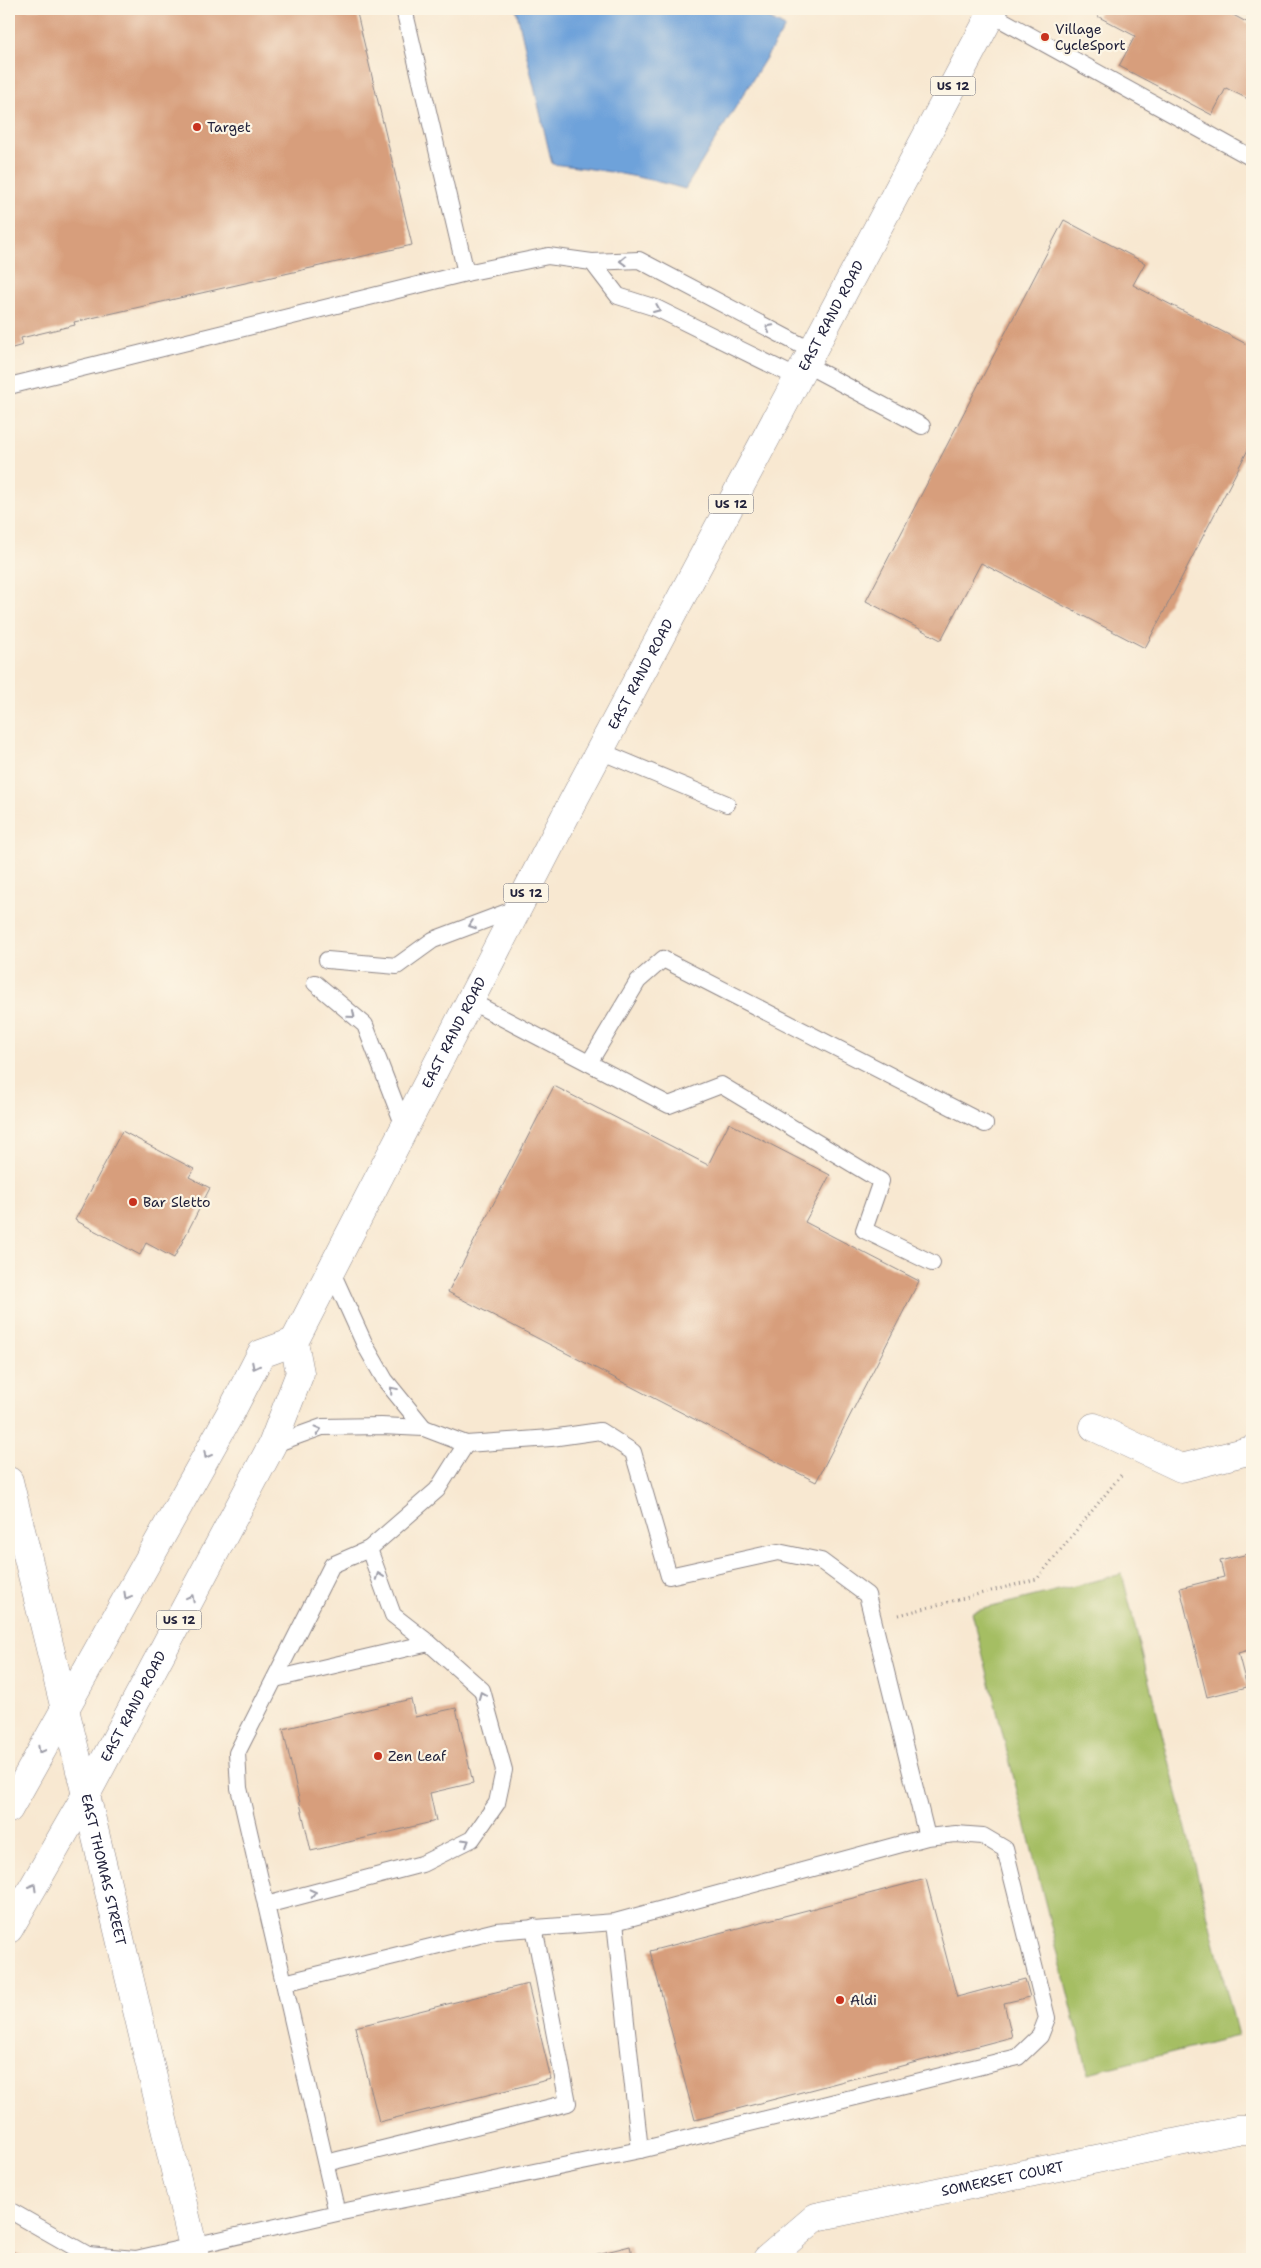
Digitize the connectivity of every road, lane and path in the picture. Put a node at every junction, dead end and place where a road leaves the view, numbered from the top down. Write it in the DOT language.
graph roads {
  1 [pos="404,9"];
  2 [pos="993,11"];
  3 [pos="1252,158"];
  4 [pos="592,262"];
  5 [pos="466,273"];
  6 [pos="805,364"];
  7 [pos="9,386"];
  8 [pos="922,426"];
  9 [pos="600,751"];
  10 [pos="727,804"];
  11 [pos="518,908"];
  12 [pos="328,960"];
  13 [pos="315,983"];
  14 [pos="470,1001"];
  15 [pos="589,1063"];
  16 [pos="985,1124"];
  17 [pos="405,1129"];
  18 [pos="932,1263"];
  19 [pos="331,1270"];
  20 [pos="294,1342"];
  21 [pos="1094,1427"];
  22 [pos="424,1428"];
  23 [pos="466,1444"];
  24 [pos="272,1445"];
  25 [pos="1141,1449"];
  26 [pos="1252,1450"];
  27 [pos="9,1481"];
  28 [pos="369,1549"];
  29 [pos="874,1622"];
  30 [pos="429,1643"];
  31 [pos="275,1679"];
  32 [pos="64,1708"];
  33 [pos="86,1795"];
  34 [pos="9,1809"];
  35 [pos="928,1836"];
  36 [pos="266,1905"];
  37 [pos="615,1922"];
  38 [pos="534,1927"];
  39 [pos="9,1929"];
  40 [pos="284,1983"];
  41 [pos="1252,2130"];
  42 [pos="640,2150"];
  43 [pos="326,2163"];
  44 [pos="9,2210"];
  45 [pos="337,2214"];
  46 [pos="195,2253"];
  47 [pos="87,2257"];
  48 [pos="767,2259"];
  1 -- 5 [label="lane"];
  2 -- 3 [label="lane"];
  2 -- 6 [label="main road, EAST RAND ROAD / US 12"];
  4 -- 5 [label="lane"];
  4 -- 6 [label="lane, one-way"];
  6 -- 4 [label="lane, one-way"];
  5 -- 7 [label="lane"];
  6 -- 8 [label="lane"];
  6 -- 9 [label="main road, EAST RAND ROAD / US 12"];
  9 -- 10 [label="lane"];
  9 -- 11 [label="main road, EAST RAND ROAD / US 12"];
  11 -- 12 [label="lane, one-way"];
  11 -- 14 [label="main road, EAST RAND ROAD / US 12"];
  13 -- 17 [label="lane, one-way"];
  14 -- 15 [label="lane"];
  14 -- 17 [label="main road, EAST RAND ROAD / US 12"];
  15 -- 16 [label="lane"];
  15 -- 18 [label="lane"];
  17 -- 19 [label="main road, EAST RAND ROAD / US 12"];
  19 -- 20 [label="main road, EAST RAND ROAD / US 12"];
  22 -- 19 [label="lane, one-way"];
  20 -- 24 [label="main road, EAST RAND ROAD / US 12"];
  20 -- 32 [label="main road, one-way"];
  21 -- 25 [label="main road"];
  22 -- 23 [label="lane"];
  24 -- 22 [label="lane, one-way"];
  23 -- 28 [label="lane"];
  23 -- 29 [label="lane"];
  33 -- 24 [label="main road, EAST RAND ROAD / US 12, one-way"];
  25 -- 26 [label="main road"];
  25 -- 29 [label="path"];
  27 -- 32 [label="main road, EAST THOMAS STREET"];
  30 -- 28 [label="lane, one-way"];
  28 -- 31 [label="lane"];
  29 -- 35 [label="lane"];
  30 -- 31 [label="lane"];
  36 -- 30 [label="lane, one-way"];
  31 -- 36 [label="lane"];
  32 -- 33 [label="main road, EAST THOMAS STREET"];
  32 -- 34 [label="main road, one-way"];
  39 -- 33 [label="main road, EAST RAND ROAD / US 12, one-way"];
  33 -- 46 [label="main road, EAST THOMAS STREET"];
  35 -- 37 [label="lane"];
  35 -- 42 [label="lane"];
  36 -- 40 [label="lane"];
  37 -- 38 [label="lane"];
  37 -- 42 [label="lane"];
  38 -- 40 [label="lane"];
  38 -- 43 [label="lane"];
  40 -- 43 [label="lane"];
  41 -- 48 [label="main road, SOMERSET COURT"];
  42 -- 45 [label="lane"];
  43 -- 45 [label="lane"];
  44 -- 47 [label="lane"];
  45 -- 46 [label="lane"];
  46 -- 47 [label="lane"];
}
